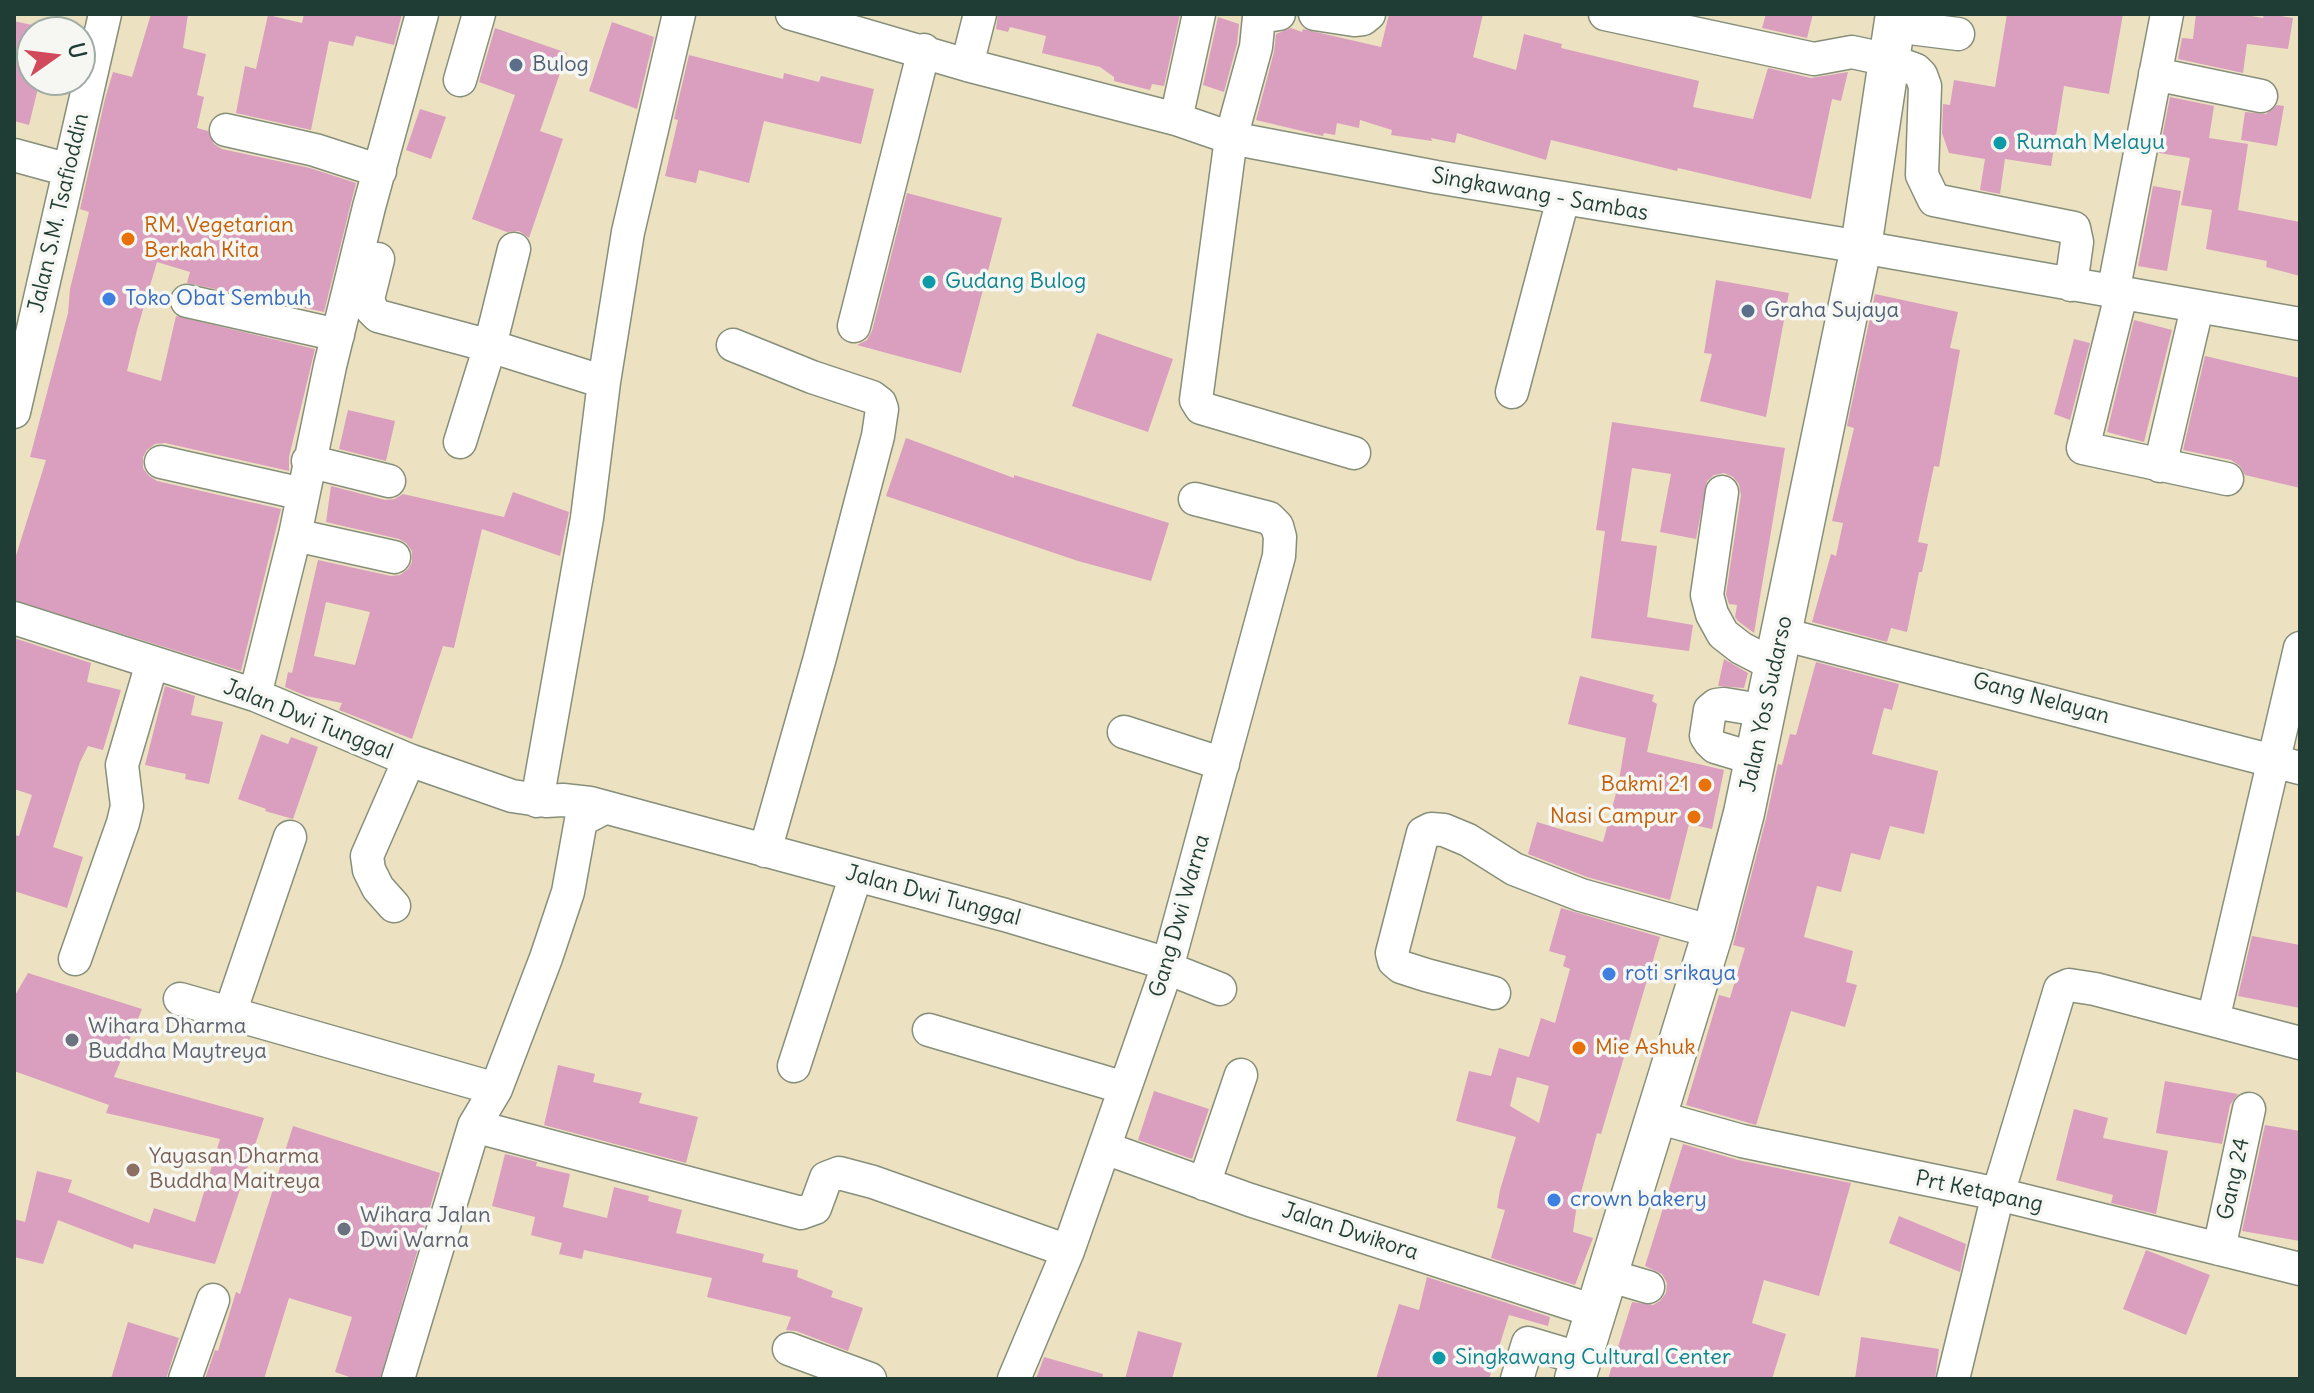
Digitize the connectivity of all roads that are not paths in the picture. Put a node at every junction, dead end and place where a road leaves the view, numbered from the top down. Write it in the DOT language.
graph roads {
  1 [pos="105,14"];
  2 [pos="422,14"];
  3 [pos="479,14"];
  4 [pos="679,14"];
  5 [pos="792,14"];
  6 [pos="980,14"];
  7 [pos="1199,14"];
  8 [pos="1279,14"];
  9 [pos="1315,14"];
  10 [pos="1369,14"];
  11 [pos="1605,14"];
  12 [pos="2167,14"];
  13 [pos="1893,33"];
  14 [pos="1958,34"];
  15 [pos="924,50"];
  16 [pos="967,65"];
  17 [pos="2155,74"];
  18 [pos="460,80"];
  19 [pos="2261,96"];
  20 [pos="1176,119"];
  21 [pos="226,130"];
  22 [pos="1231,138"];
  23 [pos="14,155"];
  24 [pos="69,170"];
  25 [pos="380,171"];
  26 [pos="1563,199"];
  27 [pos="387,224"];
  28 [pos="1861,247"];
  29 [pos="514,249"];
  30 [pos="2071,285"];
  31 [pos="2117,294"];
  32 [pos="187,301"];
  33 [pos="2197,308"];
  34 [pos="2300,324"];
  35 [pos="854,326"];
  36 [pos="338,335"];
  37 [pos="733,345"];
  38 [pos="490,346"];
  39 [pos="604,382"];
  40 [pos="1512,392"];
  41 [pos="14,412"];
  42 [pos="460,442"];
  43 [pos="1354,453"];
  44 [pos="308,461"];
  45 [pos="161,462"];
  46 [pos="2160,466"];
  47 [pos="2227,479"];
  48 [pos="389,481"];
  49 [pos="1722,492"];
  50 [pos="303,494"];
  51 [pos="1195,499"];
  52 [pos="295,535"];
  53 [pos="394,557"];
  54 [pos="14,618"];
  55 [pos="2300,648"];
  56 [pos="1779,650"];
  57 [pos="152,663"];
  58 [pos="255,695"];
  59 [pos="1766,711"];
  60 [pos="1124,732"];
  61 [pos="1755,759"];
  62 [pos="409,760"];
  63 [pos="1223,764"];
  64 [pos="2287,764"];
  65 [pos="542,801"];
  66 [pos="592,814"];
  67 [pos="290,837"];
  68 [pos="765,851"];
  69 [pos="856,875"];
  70 [pos="394,906"];
  71 [pos="1713,932"];
  72 [pos="75,959"];
  73 [pos="1168,966"];
  74 [pos="1220,989"];
  75 [pos="1494,993"];
  76 [pos="180,999"];
  77 [pos="230,1013"];
  78 [pos="2213,1020"];
  79 [pos="929,1030"];
  80 [pos="2300,1043"];
  81 [pos="794,1066"];
  82 [pos="1241,1075"];
  83 [pos="1125,1088"];
  84 [pos="496,1089"];
  85 [pos="2249,1109"];
  86 [pos="1657,1117"];
  87 [pos="474,1126"];
  88 [pos="1105,1148"];
  89 [pos="1204,1184"];
  90 [pos="1998,1194"];
  91 [pos="2219,1249"];
  92 [pos="1068,1251"];
  93 [pos="2300,1269"];
  94 [pos="1648,1287"];
  95 [pos="1602,1294"];
  96 [pos="213,1300"];
  97 [pos="789,1349"];
  98 [pos="1578,1369"];
  99 [pos="1018,1378"];
  100 [pos="185,1379"];
  101 [pos="398,1379"];
  102 [pos="870,1379"];
  103 [pos="1517,1379"];
  104 [pos="1953,1379"];
  1 -- 24 [label="street, Jalan S.M. Tsafioddin"];
  2 -- 25 [label="street"];
  3 -- 18 [label="street"];
  4 -- 39 [label="street"];
  5 -- 15 [label="street, Singkawang - Sambas"];
  6 -- 16 [label="street"];
  7 -- 20 [label="street"];
  8 -- 22 [label="street"];
  9 -- 10 [label="street"];
  11 -- 13 [label="street"];
  12 -- 17 [label="street"];
  13 -- 14 [label="street"];
  13 -- 28 [label="main road, Jalan Yos Sudarso"];
  13 -- 30 [label="street"];
  15 -- 16 [label="street, Singkawang - Sambas"];
  15 -- 35 [label="street"];
  16 -- 20 [label="street, Singkawang - Sambas"];
  17 -- 19 [label="street"];
  17 -- 31 [label="street"];
  20 -- 22 [label="street, Singkawang - Sambas"];
  21 -- 25 [label="street"];
  22 -- 26 [label="street, Singkawang - Sambas"];
  22 -- 43 [label="street"];
  23 -- 24 [label="street"];
  24 -- 41 [label="street, Jalan S.M. Tsafioddin"];
  25 -- 36 [label="street"];
  26 -- 28 [label="street, Singkawang - Sambas"];
  26 -- 40 [label="street"];
  27 -- 38 [label="street"];
  28 -- 30 [label="street, Singkawang - Sambas"];
  28 -- 56 [label="main road, Jalan Yos Sudarso"];
  29 -- 38 [label="street"];
  30 -- 31 [label="street, Singkawang - Sambas"];
  31 -- 33 [label="street, Singkawang - Sambas"];
  31 -- 46 [label="street"];
  32 -- 36 [label="street"];
  33 -- 34 [label="street, Singkawang - Sambas"];
  33 -- 46 [label="street"];
  36 -- 44 [label="street"];
  37 -- 68 [label="street"];
  38 -- 39 [label="street"];
  38 -- 42 [label="street"];
  39 -- 65 [label="street"];
  44 -- 48 [label="street"];
  44 -- 50 [label="street"];
  45 -- 50 [label="street"];
  46 -- 47 [label="street"];
  49 -- 56 [label="street, Gang Nelayan"];
  50 -- 52 [label="street"];
  51 -- 63 [label="street, Gang Dwi Warna"];
  52 -- 53 [label="street"];
  52 -- 58 [label="street"];
  54 -- 57 [label="street, Jalan Dwi Tunggal"];
  55 -- 64 [label="street"];
  56 -- 59 [label="main road, Jalan Yos Sudarso"];
  56 -- 64 [label="street, Gang Nelayan"];
  57 -- 58 [label="street, Jalan Dwi Tunggal"];
  57 -- 72 [label="street"];
  58 -- 62 [label="street, Jalan Dwi Tunggal"];
  59 -- 61 [label="main road, Jalan Yos Sudarso"];
  59 -- 61 [label="street"];
  60 -- 63 [label="street"];
  61 -- 71 [label="main road, Jalan Yos Sudarso"];
  62 -- 65 [label="street, Jalan Dwi Tunggal"];
  62 -- 70 [label="street"];
  63 -- 73 [label="street, Gang Dwi Warna"];
  64 -- 78 [label="street"];
  65 -- 66 [label="street, Jalan Dwi Tunggal"];
  66 -- 68 [label="street, Jalan Dwi Tunggal"];
  66 -- 84 [label="street"];
  67 -- 77 [label="street"];
  68 -- 69 [label="street, Jalan Dwi Tunggal"];
  69 -- 73 [label="street, Jalan Dwi Tunggal"];
  69 -- 81 [label="street"];
  71 -- 75 [label="street"];
  71 -- 86 [label="main road, Jalan Yos Sudarso"];
  73 -- 74 [label="street, Jalan Dwi Tunggal"];
  73 -- 83 [label="street, Gang Dwi Warna"];
  76 -- 77 [label="street"];
  77 -- 84 [label="street"];
  78 -- 80 [label="street"];
  78 -- 90 [label="street"];
  79 -- 83 [label="street"];
  82 -- 89 [label="street"];
  83 -- 88 [label="street, Gang Dwi Warna"];
  84 -- 87 [label="street"];
  85 -- 91 [label="street, Gang 24"];
  86 -- 90 [label="street, Prt Ketapang"];
  86 -- 95 [label="main road, Jalan Yos Sudarso"];
  87 -- 92 [label="street"];
  87 -- 101 [label="street"];
  88 -- 89 [label="street, Jalan Dwikora"];
  88 -- 92 [label="street, Gang Dwi Warna"];
  89 -- 95 [label="street, Jalan Dwikora"];
  90 -- 91 [label="street, Prt Ketapang"];
  90 -- 104 [label="street"];
  91 -- 93 [label="street, Prt Ketapang"];
  92 -- 99 [label="street, Gang Dwi Warna"];
  94 -- 95 [label="street, Jalan Dwikora"];
  95 -- 98 [label="main road, Jalan Yos Sudarso"];
  96 -- 100 [label="street"];
  97 -- 102 [label="street"];
  98 -- 103 [label="street"];
}
